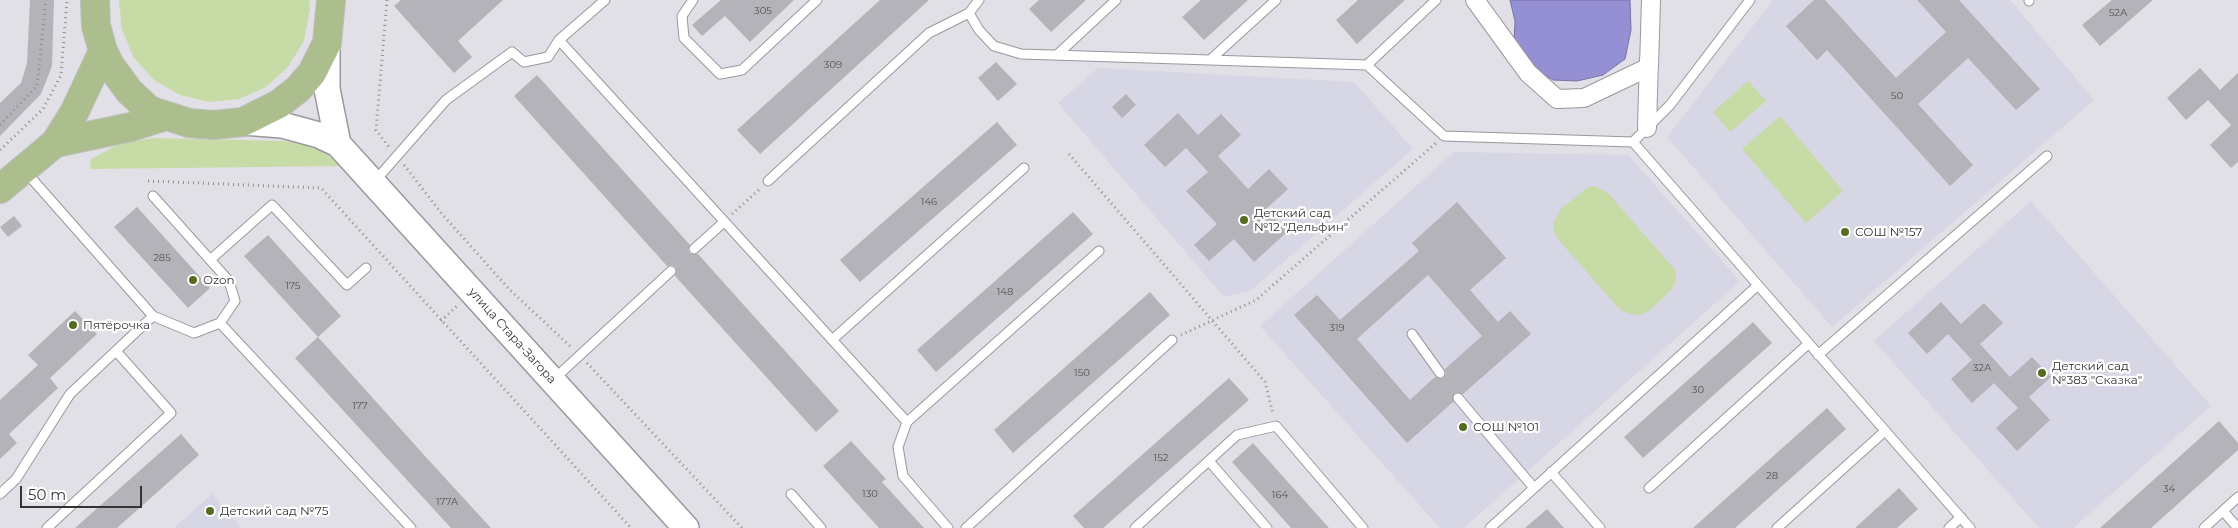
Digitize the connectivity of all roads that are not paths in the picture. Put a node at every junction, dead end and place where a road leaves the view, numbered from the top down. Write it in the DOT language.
graph roads {
  1 [pos="95,0"];
  2 [pos="331,0"];
  3 [pos="605,0"];
  4 [pos="693,0"];
  5 [pos="817,0"];
  6 [pos="979,0"];
  7 [pos="1116,0"];
  8 [pos="1276,0"];
  9 [pos="1436,0"];
  10 [pos="1475,0"];
  11 [pos="1652,0"];
  12 [pos="1750,0"];
  13 [pos="969,14"];
  14 [pos="559,40"];
  15 [pos="327,43"];
  16 [pos="103,51"];
  17 [pos="1058,54"];
  18 [pos="1210,60"];
  19 [pos="1367,65"];
  20 [pos="1649,67"];
  21 [pos="166,116"];
  22 [pos="243,122"];
  23 [pos="1647,128"];
  24 [pos="1634,142"];
  25 [pos="55,143"];
  26 [pos="338,144"];
  27 [pos="2047,156"];
  28 [pos="1024,168"];
  29 [pos="23,169"];
  30 [pos="768,181"];
  31 [pos="373,182"];
  32 [pos="0,189"];
  33 [pos="153,196"];
  34 [pos="724,222"];
  35 [pos="694,249"];
  36 [pos="1099,251"];
  37 [pos="210,260"];
  38 [pos="366,268"];
  39 [pos="671,271"];
  40 [pos="1757,286"];
  41 [pos="153,316"];
  42 [pos="220,323"];
  43 [pos="1412,334"];
  44 [pos="832,340"];
  45 [pos="1172,340"];
  46 [pos="1808,344"];
  47 [pos="116,351"];
  48 [pos="1818,355"];
  49 [pos="1440,373"];
  50 [pos="552,380"];
  51 [pos="1458,398"];
  52 [pos="907,422"];
  53 [pos="1885,431"];
  54 [pos="1209,461"];
  55 [pos="1551,472"];
  56 [pos="1534,488"];
  57 [pos="1649,488"];
  58 [pos="0,494"];
  59 [pos="791,494"];
  60 [pos="2238,497"];
  61 [pos="2223,511"];
  62 [pos="1961,518"];
  63 [pos="47,528"];
  64 [pos="411,528"];
  65 [pos="686,528"];
  66 [pos="821,528"];
  67 [pos="948,528"];
  68 [pos="966,528"];
  69 [pos="1135,528"];
  70 [pos="1267,528"];
  71 [pos="1364,528"];
  72 [pos="1490,528"];
  73 [pos="1600,528"];
  74 [pos="1777,528"];
  75 [pos="1949,528"];
  76 [pos="1970,528"];
  77 [pos="2204,528"];
  78 [pos="2238,528"];
  1 -- 16 [label="main road"];
  2 -- 15 [label="main road"];
  3 -- 14 [label="lane"];
  4 -- 5 [label="lane"];
  6 -- 13 [label="lane"];
  7 -- 17 [label="lane"];
  8 -- 18 [label="lane"];
  9 -- 19 [label="lane"];
  10 -- 20 [label="street"];
  11 -- 20 [label="street"];
  12 -- 23 [label="lane"];
  13 -- 17 [label="lane"];
  13 -- 30 [label="lane"];
  14 -- 31 [label="lane"];
  14 -- 34 [label="lane"];
  15 -- 22 [label="main road"];
  15 -- 26 [label="main road"];
  16 -- 21 [label="main road"];
  16 -- 25 [label="main road"];
  17 -- 18 [label="lane"];
  18 -- 19 [label="lane"];
  19 -- 24 [label="lane"];
  20 -- 23 [label="street"];
  21 -- 22 [label="main road"];
  21 -- 25 [label="main road"];
  22 -- 26 [label="main road"];
  23 -- 24 [label="lane"];
  24 -- 40 [label="lane"];
  25 -- 29 [label="main road"];
  26 -- 31 [label="main road, улица Стара-Загора"];
  27 -- 48 [label="lane"];
  28 -- 44 [label="lane"];
  29 -- 32 [label="main road"];
  29 -- 41 [label="lane"];
  31 -- 50 [label="main road, улица Стара-Загора"];
  33 -- 37 [label="lane"];
  34 -- 35 [label="lane"];
  34 -- 44 [label="lane"];
  36 -- 52 [label="lane"];
  37 -- 38 [label="lane"];
  37 -- 42 [label="lane"];
  39 -- 50 [label="lane"];
  40 -- 46 [label="lane"];
  40 -- 55 [label="lane"];
  41 -- 42 [label="lane"];
  41 -- 47 [label="lane"];
  42 -- 64 [label="lane"];
  43 -- 49 [label="lane"];
  44 -- 52 [label="lane"];
  45 -- 68 [label="lane"];
  46 -- 48 [label="lane"];
  46 -- 57 [label="lane"];
  47 -- 58 [label="lane"];
  47 -- 63 [label="lane"];
  48 -- 53 [label="lane"];
  50 -- 65 [label="main road, улица Стара-Загора"];
  51 -- 56 [label="lane"];
  52 -- 67 [label="lane"];
  53 -- 62 [label="lane"];
  53 -- 74 [label="lane"];
  54 -- 69 [label="lane"];
  54 -- 70 [label="lane"];
  54 -- 71 [label="lane"];
  55 -- 56 [label="lane"];
  55 -- 73 [label="lane"];
  56 -- 72 [label="lane"];
  59 -- 66 [label="lane"];
  60 -- 61 [label="lane"];
  61 -- 77 [label="lane"];
  61 -- 78 [label="lane"];
  62 -- 75 [label="lane"];
  62 -- 76 [label="lane"];
}
